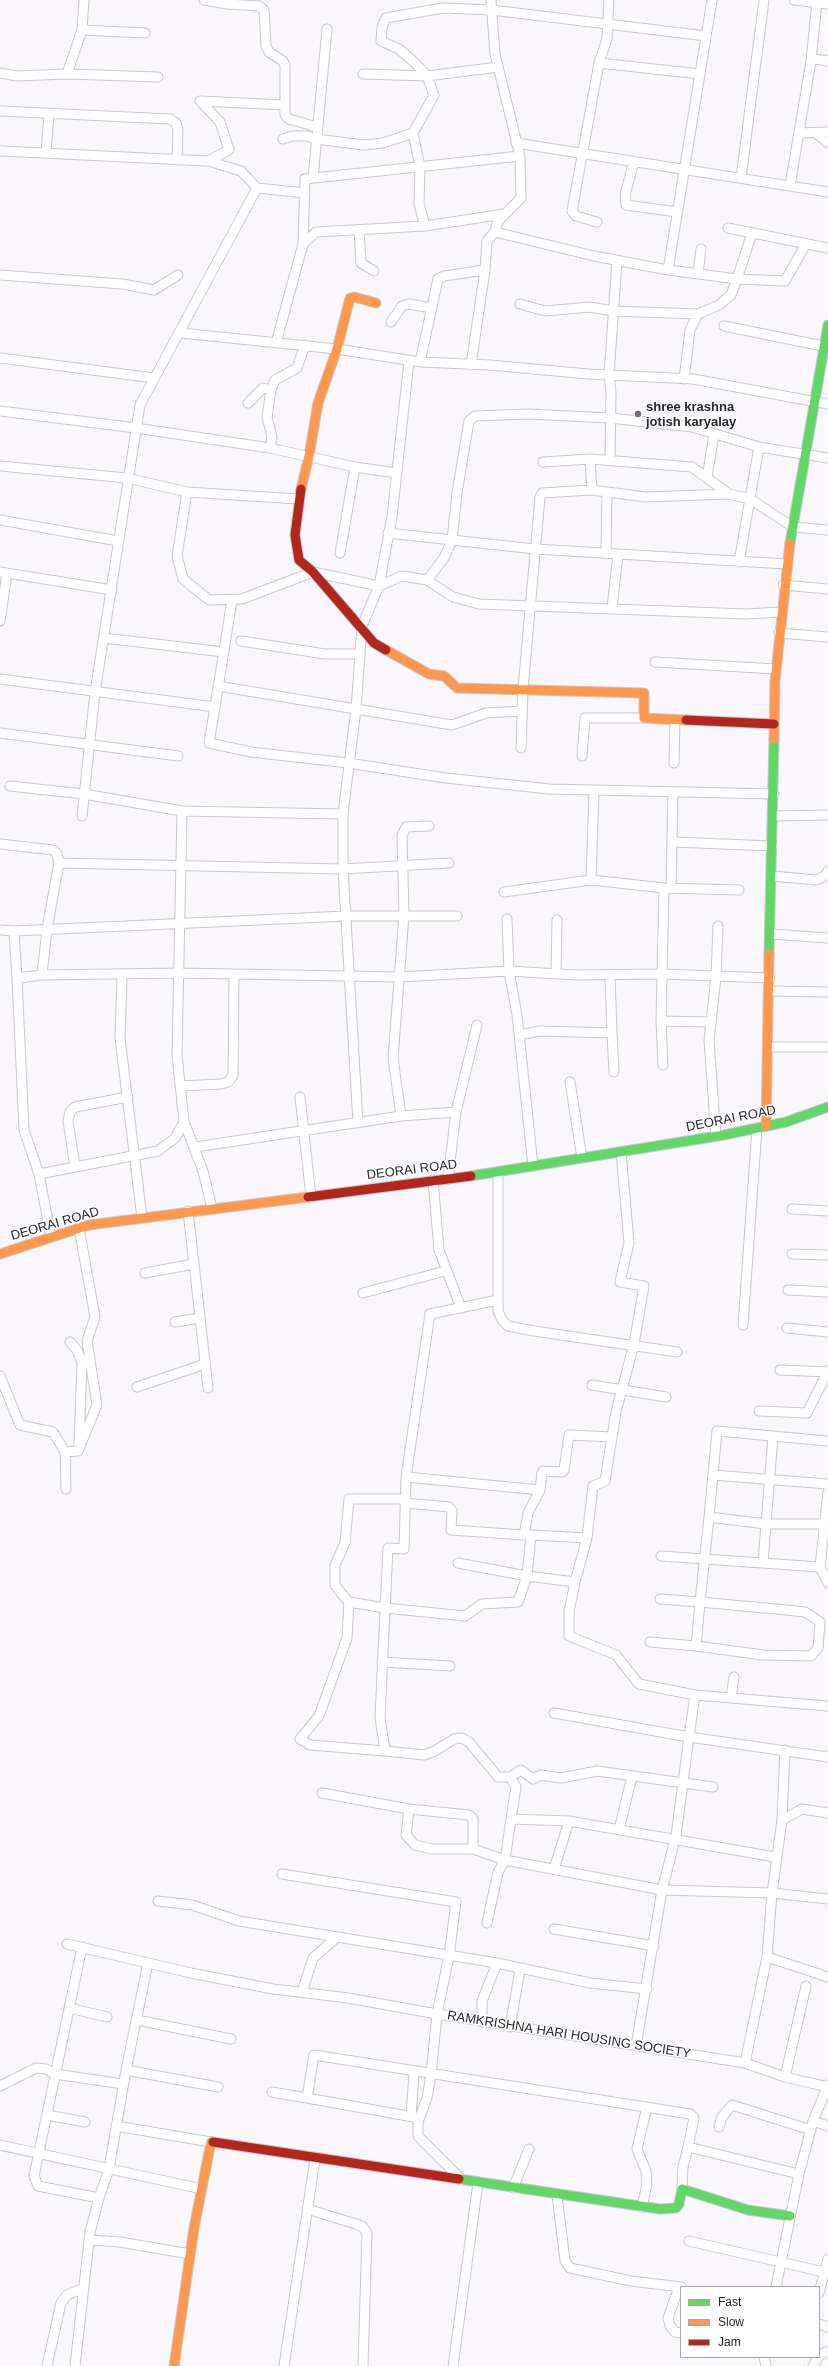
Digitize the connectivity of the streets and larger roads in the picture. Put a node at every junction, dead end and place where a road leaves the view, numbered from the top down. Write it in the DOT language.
graph roads {
  1 [pos="84,0"];
  2 [pos="204,0"];
  3 [pos="491,0"];
  4 [pos="609,0"];
  5 [pos="712,0"];
  6 [pos="764,0"];
  7 [pos="794,0"];
  8 [pos="817,2"];
  9 [pos="828,4"];
  10 [pos="492,10"];
  11 [pos="607,23"];
  12 [pos="327,29"];
  13 [pos="82,30"];
  14 [pos="145,33"];
  15 [pos="706,36"];
  16 [pos="811,61"];
  17 [pos="828,61"];
  18 [pos="599,63"];
  19 [pos="498,68"];
  20 [pos="0,73"];
  21 [pos="67,74"];
  22 [pos="363,74"];
  23 [pos="700,74"];
  24 [pos="158,76"];
  25 [pos="426,76"];
  26 [pos="284,105"];
  27 [pos="0,111"];
  28 [pos="49,114"];
  29 [pos="317,127"];
  30 [pos="828,132"];
  31 [pos="413,133"];
  32 [pos="799,133"];
  33 [pos="816,133"];
  34 [pos="316,139"];
  35 [pos="283,140"];
  36 [pos="516,143"];
  37 [pos="828,143"];
  38 [pos="0,151"];
  39 [pos="46,153"];
  40 [pos="582,153"];
  41 [pos="520,156"];
  42 [pos="177,160"];
  43 [pos="634,160"];
  44 [pos="208,161"];
  45 [pos="420,167"];
  46 [pos="683,168"];
  47 [pos="313,178"];
  48 [pos="741,178"];
  49 [pos="790,186"];
  50 [pos="257,188"];
  51 [pos="828,192"];
  52 [pos="305,193"];
  53 [pos="677,212"];
  54 [pos="504,214"];
  55 [pos="597,222"];
  56 [pos="425,226"];
  57 [pos="728,228"];
  58 [pos="359,230"];
  59 [pos="495,232"];
  60 [pos="752,233"];
  61 [pos="303,244"];
  62 [pos="806,244"];
  63 [pos="828,248"];
  64 [pos="701,249"];
  65 [pos="617,261"];
  66 [pos="485,270"];
  67 [pos="668,270"];
  68 [pos="374,272"];
  69 [pos="698,274"];
  70 [pos="0,275"];
  71 [pos="178,275"];
  72 [pos="737,278"];
  73 [pos="376,303"];
  74 [pos="520,304"];
  75 [pos="431,308"];
  76 [pos="613,310"];
  77 [pos="698,314"];
  78 [pos="391,322"];
  79 [pos="828,325"];
  80 [pos="724,326"];
  81 [pos="181,333"];
  82 [pos="276,342"];
  83 [pos="305,346"];
  84 [pos="823,346"];
  85 [pos="337,348"];
  86 [pos="0,358"];
  87 [pos="409,361"];
  88 [pos="420,362"];
  89 [pos="471,365"];
  90 [pos="824,368"];
  91 [pos="609,375"];
  92 [pos="154,378"];
  93 [pos="684,379"];
  94 [pos="271,390"];
  95 [pos="814,401"];
  96 [pos="248,403"];
  97 [pos="828,404"];
  98 [pos="0,411"];
  99 [pos="610,418"];
  100 [pos="136,428"];
  101 [pos="714,435"];
  102 [pos="759,447"];
  103 [pos="270,448"];
  104 [pos="805,453"];
  105 [pos="309,456"];
  106 [pos="828,458"];
  107 [pos="590,459"];
  108 [pos="610,460"];
  109 [pos="543,462"];
  110 [pos="0,466"];
  111 [pos="355,467"];
  112 [pos="397,473"];
  113 [pos="707,477"];
  114 [pos="127,478"];
  115 [pos="592,490"];
  116 [pos="187,492"];
  117 [pos="607,492"];
  118 [pos="729,494"];
  119 [pos="298,499"];
  120 [pos="750,499"];
  121 [pos="0,520"];
  122 [pos="793,527"];
  123 [pos="828,530"];
  124 [pos="388,533"];
  125 [pos="452,540"];
  126 [pos="118,542"];
  127 [pos="535,549"];
  128 [pos="340,553"];
  129 [pos="606,553"];
  130 [pos="618,554"];
  131 [pos="739,562"];
  132 [pos="786,564"];
  133 [pos="313,572"];
  134 [pos="4,573"];
  135 [pos="427,580"];
  136 [pos="784,585"];
  137 [pos="379,586"];
  138 [pos="828,589"];
  139 [pos="112,590"];
  140 [pos="232,600"];
  141 [pos="532,605"];
  142 [pos="612,608"];
  143 [pos="781,612"];
  144 [pos="0,621"];
  145 [pos="362,626"];
  146 [pos="779,633"];
  147 [pos="828,637"];
  148 [pos="104,638"];
  149 [pos="241,641"];
  150 [pos="224,652"];
  151 [pos="359,654"];
  152 [pos="655,662"];
  153 [pos="776,669"];
  154 [pos="0,679"];
  155 [pos="218,686"];
  156 [pos="522,689"];
  157 [pos="95,692"];
  158 [pos="215,707"];
  159 [pos="356,709"];
  160 [pos="522,711"];
  161 [pos="644,718"];
  162 [pos="675,720"];
  163 [pos="774,724"];
  164 [pos="0,733"];
  165 [pos="89,745"];
  166 [pos="522,748"];
  167 [pos="178,756"];
  168 [pos="582,756"];
  169 [pos="348,763"];
  170 [pos="674,763"];
  171 [pos="10,786"];
  172 [pos="594,791"];
  173 [pos="673,792"];
  174 [pos="84,794"];
  175 [pos="774,794"];
  176 [pos="182,811"];
  177 [pos="343,814"];
  178 [pos="82,816"];
  179 [pos="773,816"];
  180 [pos="828,816"];
  181 [pos="429,826"];
  182 [pos="672,842"];
  183 [pos="0,844"];
  184 [pos="772,846"];
  185 [pos="59,863"];
  186 [pos="449,863"];
  187 [pos="403,865"];
  188 [pos="182,866"];
  189 [pos="342,869"];
  190 [pos="828,870"];
  191 [pos="772,876"];
  192 [pos="591,880"];
  193 [pos="667,888"];
  194 [pos="738,890"];
  195 [pos="504,892"];
  196 [pos="404,915"];
  197 [pos="346,916"];
  198 [pos="457,916"];
  199 [pos="507,919"];
  200 [pos="557,920"];
  201 [pos="181,923"];
  202 [pos="718,926"];
  203 [pos="0,930"];
  204 [pos="47,930"];
  205 [pos="14,931"];
  206 [pos="771,934"];
  207 [pos="828,938"];
  208 [pos="509,971"];
  209 [pos="180,973"];
  210 [pos="234,974"];
  211 [pos="556,974"];
  212 [pos="662,974"];
  213 [pos="42,975"];
  214 [pos="122,976"];
  215 [pos="349,976"];
  216 [pos="610,976"];
  217 [pos="398,977"];
  218 [pos="716,977"];
  219 [pos="16,978"];
  220 [pos="770,978"];
  221 [pos="770,991"];
  222 [pos="827,992"];
  223 [pos="661,1021"];
  224 [pos="711,1022"];
  225 [pos="477,1025"];
  226 [pos="612,1033"];
  227 [pos="519,1035"];
  228 [pos="768,1047"];
  229 [pos="828,1047"];
  230 [pos="663,1065"];
  231 [pos="614,1072"];
  232 [pos="570,1082"];
  233 [pos="180,1086"];
  234 [pos="128,1097"];
  235 [pos="300,1097"];
  236 [pos="828,1107"];
  237 [pos="456,1112"];
  238 [pos="401,1116"];
  239 [pos="184,1122"];
  240 [pos="358,1123"];
  241 [pos="762,1127"];
  242 [pos="304,1131"];
  243 [pos="716,1136"];
  244 [pos="195,1147"];
  245 [pos="620,1152"];
  246 [pos="135,1154"];
  247 [pos="582,1158"];
  248 [pos="533,1166"];
  249 [pos="75,1167"];
  250 [pos="498,1172"];
  251 [pos="39,1174"];
  252 [pos="448,1179"];
  253 [pos="433,1180"];
  254 [pos="311,1197"];
  255 [pos="212,1208"];
  256 [pos="792,1209"];
  257 [pos="188,1211"];
  258 [pos="828,1211"];
  259 [pos="142,1218"];
  260 [pos="79,1228"];
  261 [pos="51,1237"];
  262 [pos="0,1254"];
  263 [pos="792,1254"];
  264 [pos="828,1255"];
  265 [pos="194,1264"];
  266 [pos="445,1271"];
  267 [pos="145,1273"];
  268 [pos="788,1290"];
  269 [pos="828,1292"];
  270 [pos="363,1293"];
  271 [pos="498,1300"];
  272 [pos="461,1308"];
  273 [pos="200,1318"];
  274 [pos="175,1322"];
  275 [pos="743,1325"];
  276 [pos="787,1328"];
  277 [pos="828,1332"];
  278 [pos="70,1342"];
  279 [pos="634,1344"];
  280 [pos="677,1352"];
  281 [pos="205,1364"];
  282 [pos="780,1370"];
  283 [pos="828,1372"];
  284 [pos="0,1376"];
  285 [pos="592,1385"];
  286 [pos="137,1387"];
  287 [pos="208,1388"];
  288 [pos="622,1391"];
  289 [pos="666,1397"];
  290 [pos="759,1411"];
  291 [pos="773,1436"];
  292 [pos="612,1437"];
  293 [pos="828,1441"];
  294 [pos="78,1451"];
  295 [pos="65,1452"];
  296 [pos="713,1475"];
  297 [pos="406,1477"];
  298 [pos="770,1480"];
  299 [pos="828,1484"];
  300 [pos="66,1489"];
  301 [pos="540,1490"];
  302 [pos="828,1492"];
  303 [pos="405,1501"];
  304 [pos="710,1517"];
  305 [pos="766,1524"];
  306 [pos="825,1524"];
  307 [pos="528,1535"];
  308 [pos="587,1538"];
  309 [pos="661,1556"];
  310 [pos="705,1559"];
  311 [pos="763,1562"];
  312 [pos="458,1563"];
  313 [pos="820,1567"];
  314 [pos="527,1576"];
  315 [pos="575,1582"];
  316 [pos="828,1583"];
  317 [pos="660,1599"];
  318 [pos="349,1602"];
  319 [pos="700,1602"];
  320 [pos="385,1608"];
  321 [pos="824,1622"];
  322 [pos="650,1642"];
  323 [pos="828,1645"];
  324 [pos="696,1646"];
  325 [pos="818,1648"];
  326 [pos="382,1662"];
  327 [pos="450,1666"];
  328 [pos="734,1677"];
  329 [pos="695,1695"];
  330 [pos="731,1698"];
  331 [pos="827,1706"];
  332 [pos="554,1713"];
  333 [pos="689,1737"];
  334 [pos="785,1750"];
  335 [pos="385,1751"];
  336 [pos="828,1757"];
  337 [pos="632,1776"];
  338 [pos="510,1777"];
  339 [pos="683,1783"];
  340 [pos="713,1787"];
  341 [pos="322,1793"];
  342 [pos="409,1809"];
  343 [pos="828,1813"];
  344 [pos="511,1819"];
  345 [pos="782,1820"];
  346 [pos="569,1821"];
  347 [pos="619,1830"];
  348 [pos="674,1840"];
  349 [pos="473,1849"];
  350 [pos="775,1857"];
  351 [pos="505,1860"];
  352 [pos="554,1868"];
  353 [pos="282,1874"];
  354 [pos="662,1890"];
  355 [pos="772,1893"];
  356 [pos="828,1899"];
  357 [pos="158,1901"];
  358 [pos="487,1923"];
  359 [pos="554,1929"];
  360 [pos="337,1937"];
  361 [pos="67,1944"];
  362 [pos="654,1946"];
  363 [pos="82,1948"];
  364 [pos="449,1956"];
  365 [pos="767,1957"];
  366 [pos="148,1963"];
  367 [pos="497,1963"];
  368 [pos="520,1970"];
  369 [pos="828,1977"];
  370 [pos="806,1986"];
  371 [pos="647,1989"];
  372 [pos="302,1992"];
  373 [pos="69,2008"];
  374 [pos="437,2014"];
  375 [pos="107,2017"];
  376 [pos="137,2020"];
  377 [pos="482,2022"];
  378 [pos="510,2027"];
  379 [pos="231,2039"];
  380 [pos="636,2046"];
  381 [pos="745,2063"];
  382 [pos="126,2070"];
  383 [pos="414,2073"];
  384 [pos="55,2074"];
  385 [pos="431,2075"];
  386 [pos="785,2077"];
  387 [pos="123,2084"];
  388 [pos="0,2086"];
  389 [pos="828,2086"];
  390 [pos="218,2087"];
  391 [pos="272,2092"];
  392 [pos="307,2098"];
  393 [pos="646,2107"];
  394 [pos="47,2115"];
  395 [pos="415,2117"];
  396 [pos="85,2122"];
  397 [pos="812,2125"];
  398 [pos="116,2126"];
  399 [pos="828,2126"];
  400 [pos="719,2127"];
  401 [pos="211,2142"];
  402 [pos="0,2145"];
  403 [pos="688,2147"];
  404 [pos="529,2149"];
  405 [pos="38,2153"];
  406 [pos="315,2159"];
  407 [pos="109,2169"];
  408 [pos="799,2174"];
  409 [pos="463,2181"];
  410 [pos="478,2183"];
  411 [pos="513,2188"];
  412 [pos="202,2189"];
  413 [pos="682,2189"];
  414 [pos="557,2195"];
  415 [pos="99,2198"];
  416 [pos="642,2207"];
  417 [pos="307,2209"];
  418 [pos="790,2216"];
  419 [pos="90,2240"];
  420 [pos="690,2242"];
  421 [pos="190,2254"];
  422 [pos="828,2259"];
  423 [pos="780,2263"];
  424 [pos="824,2272"];
  425 [pos="776,2286"];
  426 [pos="680,2287"];
  427 [pos="84,2288"];
  428 [pos="820,2289"];
  429 [pos="680,2333"];
  430 [pos="47,2366"];
  431 [pos="74,2366"];
  432 [pos="174,2366"];
  433 [pos="284,2366"];
  434 [pos="363,2366"];
  435 [pos="453,2366"];
  1 -- 13 [label="street"];
  2 -- 26 [label="street"];
  3 -- 10 [label="street"];
  4 -- 11 [label="street"];
  5 -- 15 [label="street"];
  6 -- 48 [label="street"];
  7 -- 8 [label="street"];
  8 -- 9 [label="street"];
  8 -- 16 [label="street"];
  10 -- 11 [label="street"];
  10 -- 19 [label="street"];
  10 -- 25 [label="street"];
  11 -- 15 [label="street"];
  11 -- 18 [label="street"];
  12 -- 29 [label="street"];
  13 -- 14 [label="street"];
  13 -- 21 [label="street"];
  15 -- 23 [label="street"];
  16 -- 17 [label="street"];
  16 -- 32 [label="street"];
  18 -- 23 [label="street"];
  18 -- 40 [label="street"];
  19 -- 25 [label="street"];
  19 -- 36 [label="street"];
  20 -- 21 [label="street"];
  21 -- 24 [label="street"];
  22 -- 25 [label="street"];
  23 -- 46 [label="street"];
  25 -- 31 [label="street"];
  26 -- 29 [label="street"];
  26 -- 44 [label="street"];
  27 -- 28 [label="street"];
  28 -- 39 [label="street"];
  28 -- 42 [label="street"];
  29 -- 34 [label="street"];
  30 -- 33 [label="street"];
  31 -- 34 [label="street"];
  31 -- 45 [label="street"];
  32 -- 33 [label="street"];
  32 -- 49 [label="street"];
  33 -- 37 [label="street"];
  34 -- 35 [label="street"];
  34 -- 47 [label="street"];
  36 -- 40 [label="street"];
  36 -- 41 [label="street"];
  38 -- 39 [label="street"];
  39 -- 42 [label="street"];
  40 -- 43 [label="street"];
  40 -- 55 [label="street"];
  41 -- 45 [label="street"];
  41 -- 54 [label="street"];
  42 -- 44 [label="street"];
  43 -- 46 [label="street"];
  43 -- 53 [label="street"];
  44 -- 50 [label="street"];
  45 -- 47 [label="street"];
  45 -- 56 [label="street"];
  46 -- 48 [label="street"];
  46 -- 53 [label="street"];
  47 -- 52 [label="street"];
  48 -- 49 [label="street"];
  49 -- 51 [label="street"];
  50 -- 52 [label="street"];
  50 -- 81 [label="street"];
  52 -- 61 [label="street"];
  53 -- 67 [label="street"];
  54 -- 56 [label="street"];
  54 -- 59 [label="street"];
  56 -- 58 [label="street"];
  57 -- 60 [label="street"];
  58 -- 61 [label="street"];
  58 -- 68 [label="street"];
  59 -- 65 [label="street"];
  59 -- 66 [label="street"];
  60 -- 62 [label="street"];
  60 -- 72 [label="street"];
  61 -- 82 [label="street"];
  62 -- 63 [label="street"];
  62 -- 72 [label="street"];
  64 -- 69 [label="street"];
  65 -- 67 [label="street"];
  65 -- 76 [label="street"];
  66 -- 75 [label="street"];
  66 -- 89 [label="street"];
  67 -- 69 [label="street"];
  69 -- 72 [label="street"];
  70 -- 71 [label="street"];
  72 -- 77 [label="street"];
  73 -- 85 [label="street"];
  74 -- 76 [label="street"];
  75 -- 78 [label="street"];
  75 -- 88 [label="street"];
  76 -- 77 [label="street"];
  76 -- 91 [label="street"];
  77 -- 93 [label="street"];
  79 -- 84 [label="street"];
  80 -- 84 [label="street"];
  81 -- 82 [label="street"];
  81 -- 92 [label="street"];
  82 -- 83 [label="street"];
  83 -- 85 [label="street"];
  83 -- 94 [label="street"];
  84 -- 90 [label="street"];
  85 -- 87 [label="street"];
  85 -- 105 [label="street"];
  86 -- 92 [label="street"];
  87 -- 88 [label="street"];
  87 -- 112 [label="street"];
  88 -- 89 [label="street"];
  89 -- 91 [label="street"];
  90 -- 95 [label="street"];
  91 -- 93 [label="street"];
  91 -- 99 [label="street"];
  92 -- 100 [label="street"];
  93 -- 95 [label="street"];
  94 -- 96 [label="street"];
  94 -- 103 [label="street"];
  95 -- 97 [label="street"];
  95 -- 104 [label="street"];
  98 -- 100 [label="street"];
  99 -- 101 [label="street"];
  99 -- 108 [label="street"];
  99 -- 125 [label="street"];
  100 -- 103 [label="street"];
  100 -- 114 [label="street"];
  101 -- 102 [label="street"];
  101 -- 113 [label="street"];
  102 -- 104 [label="street"];
  102 -- 120 [label="street"];
  103 -- 105 [label="street"];
  104 -- 106 [label="street"];
  104 -- 122 [label="street"];
  105 -- 111 [label="street"];
  105 -- 119 [label="street"];
  107 -- 108 [label="street"];
  107 -- 109 [label="street"];
  107 -- 115 [label="street"];
  108 -- 113 [label="street"];
  110 -- 114 [label="street"];
  111 -- 112 [label="street"];
  111 -- 128 [label="street"];
  112 -- 124 [label="street"];
  113 -- 118 [label="street"];
  114 -- 116 [label="street"];
  114 -- 126 [label="street"];
  115 -- 117 [label="street"];
  115 -- 127 [label="street"];
  116 -- 119 [label="street"];
  116 -- 140 [label="street"];
  117 -- 118 [label="street"];
  117 -- 129 [label="street"];
  118 -- 120 [label="street"];
  119 -- 133 [label="street"];
  120 -- 122 [label="street"];
  120 -- 131 [label="street"];
  121 -- 126 [label="street"];
  122 -- 123 [label="street"];
  122 -- 132 [label="street"];
  124 -- 125 [label="street"];
  124 -- 137 [label="street"];
  125 -- 127 [label="street"];
  125 -- 135 [label="street"];
  126 -- 139 [label="street"];
  127 -- 129 [label="street"];
  127 -- 141 [label="street"];
  129 -- 130 [label="street"];
  130 -- 131 [label="street"];
  130 -- 142 [label="street"];
  131 -- 132 [label="street"];
  132 -- 136 [label="street"];
  133 -- 137 [label="street"];
  133 -- 140 [label="street"];
  133 -- 145 [label="street"];
  134 -- 139 [label="street"];
  134 -- 144 [label="street"];
  135 -- 137 [label="street"];
  135 -- 141 [label="street"];
  136 -- 138 [label="street"];
  136 -- 143 [label="street"];
  137 -- 145 [label="street"];
  139 -- 148 [label="street"];
  140 -- 150 [label="street"];
  141 -- 142 [label="street"];
  141 -- 156 [label="street"];
  142 -- 143 [label="street"];
  143 -- 146 [label="street"];
  145 -- 151 [label="street"];
  145 -- 156 [label="street"];
  146 -- 147 [label="street"];
  146 -- 153 [label="street"];
  148 -- 150 [label="street"];
  148 -- 157 [label="street"];
  149 -- 151 [label="street"];
  150 -- 155 [label="street"];
  151 -- 159 [label="street"];
  152 -- 153 [label="street"];
  153 -- 163 [label="street"];
  154 -- 157 [label="street"];
  155 -- 158 [label="street"];
  155 -- 159 [label="street"];
  156 -- 160 [label="street"];
  156 -- 161 [label="street"];
  157 -- 158 [label="street"];
  157 -- 165 [label="street"];
  158 -- 169 [label="street"];
  159 -- 160 [label="street"];
  159 -- 169 [label="street"];
  160 -- 166 [label="street"];
  161 -- 162 [label="street"];
  161 -- 168 [label="street"];
  162 -- 163 [label="street"];
  162 -- 170 [label="street"];
  163 -- 175 [label="street"];
  164 -- 165 [label="street"];
  165 -- 167 [label="street"];
  165 -- 174 [label="street"];
  169 -- 172 [label="street"];
  169 -- 177 [label="street"];
  171 -- 174 [label="street"];
  172 -- 173 [label="street"];
  172 -- 192 [label="street"];
  173 -- 175 [label="street"];
  173 -- 182 [label="street"];
  174 -- 176 [label="street"];
  174 -- 178 [label="street"];
  175 -- 179 [label="street"];
  176 -- 177 [label="street"];
  176 -- 188 [label="street"];
  177 -- 189 [label="street"];
  179 -- 180 [label="street"];
  179 -- 184 [label="street"];
  181 -- 187 [label="street"];
  182 -- 184 [label="street"];
  182 -- 193 [label="street"];
  183 -- 185 [label="street"];
  184 -- 191 [label="street"];
  185 -- 188 [label="street"];
  185 -- 204 [label="street"];
  186 -- 187 [label="street"];
  187 -- 189 [label="street"];
  187 -- 196 [label="street"];
  188 -- 189 [label="street"];
  188 -- 201 [label="street"];
  189 -- 197 [label="street"];
  190 -- 191 [label="street"];
  191 -- 206 [label="street"];
  192 -- 193 [label="street"];
  192 -- 195 [label="street"];
  193 -- 194 [label="street"];
  193 -- 212 [label="street"];
  196 -- 197 [label="street"];
  196 -- 198 [label="street"];
  196 -- 217 [label="street"];
  197 -- 201 [label="street"];
  197 -- 215 [label="street"];
  199 -- 208 [label="street"];
  200 -- 211 [label="street"];
  201 -- 204 [label="street"];
  201 -- 209 [label="street"];
  202 -- 218 [label="street"];
  203 -- 205 [label="street"];
  204 -- 205 [label="street"];
  204 -- 213 [label="street"];
  205 -- 219 [label="street"];
  206 -- 207 [label="street"];
  206 -- 220 [label="street"];
  208 -- 211 [label="street"];
  208 -- 217 [label="street"];
  208 -- 227 [label="street"];
  209 -- 210 [label="street"];
  209 -- 214 [label="street"];
  209 -- 233 [label="street"];
  210 -- 215 [label="street"];
  210 -- 233 [label="street"];
  211 -- 216 [label="street"];
  212 -- 216 [label="street"];
  212 -- 218 [label="street"];
  212 -- 223 [label="street"];
  213 -- 214 [label="street"];
  213 -- 219 [label="street"];
  214 -- 234 [label="street"];
  215 -- 217 [label="street"];
  215 -- 240 [label="street"];
  216 -- 226 [label="street"];
  217 -- 238 [label="street"];
  218 -- 220 [label="street"];
  218 -- 224 [label="street"];
  219 -- 251 [label="street"];
  220 -- 221 [label="street"];
  221 -- 222 [label="street"];
  221 -- 228 [label="street"];
  223 -- 224 [label="street"];
  223 -- 230 [label="street"];
  224 -- 243 [label="street"];
  225 -- 237 [label="street"];
  226 -- 227 [label="street"];
  226 -- 231 [label="street"];
  227 -- 248 [label="street"];
  228 -- 229 [label="street"];
  228 -- 241 [label="street"];
  232 -- 247 [label="street"];
  233 -- 239 [label="street"];
  234 -- 246 [label="street"];
  234 -- 249 [label="street"];
  235 -- 242 [label="street"];
  236 -- 241 [label="street, DEORAI ROAD"];
  237 -- 238 [label="street"];
  237 -- 252 [label="street"];
  238 -- 240 [label="street"];
  239 -- 244 [label="street"];
  239 -- 246 [label="street"];
  240 -- 242 [label="street"];
  241 -- 243 [label="street, DEORAI ROAD"];
  241 -- 275 [label="street"];
  242 -- 244 [label="street"];
  242 -- 254 [label="street"];
  243 -- 245 [label="street, DEORAI ROAD"];
  244 -- 255 [label="street"];
  245 -- 247 [label="street, DEORAI ROAD"];
  245 -- 279 [label="street"];
  246 -- 249 [label="street"];
  246 -- 259 [label="street"];
  247 -- 248 [label="street, DEORAI ROAD"];
  248 -- 250 [label="street, DEORAI ROAD"];
  249 -- 251 [label="street"];
  250 -- 252 [label="street, DEORAI ROAD"];
  250 -- 271 [label="street"];
  251 -- 261 [label="street"];
  252 -- 253 [label="street, DEORAI ROAD"];
  253 -- 254 [label="street, DEORAI ROAD"];
  253 -- 266 [label="street"];
  254 -- 255 [label="street, DEORAI ROAD"];
  255 -- 257 [label="street, DEORAI ROAD"];
  256 -- 258 [label="street"];
  257 -- 259 [label="street, DEORAI ROAD"];
  257 -- 265 [label="street"];
  259 -- 260 [label="street, DEORAI ROAD"];
  260 -- 261 [label="street, DEORAI ROAD"];
  260 -- 294 [label="street"];
  261 -- 262 [label="street, DEORAI ROAD"];
  263 -- 264 [label="street"];
  265 -- 267 [label="street"];
  265 -- 273 [label="street"];
  266 -- 270 [label="street"];
  266 -- 272 [label="street"];
  268 -- 269 [label="street"];
  271 -- 272 [label="street"];
  271 -- 279 [label="street"];
  272 -- 297 [label="street"];
  273 -- 274 [label="street"];
  273 -- 281 [label="street"];
  276 -- 277 [label="street"];
  278 -- 294 [label="street"];
  279 -- 280 [label="street"];
  279 -- 288 [label="street"];
  281 -- 286 [label="street"];
  281 -- 287 [label="street"];
  282 -- 283 [label="street"];
  283 -- 290 [label="street"];
  284 -- 295 [label="street"];
  285 -- 288 [label="street"];
  288 -- 289 [label="street"];
  288 -- 292 [label="street"];
  291 -- 293 [label="street"];
  291 -- 296 [label="street"];
  291 -- 298 [label="street"];
  292 -- 301 [label="street"];
  292 -- 308 [label="street"];
  294 -- 295 [label="street"];
  295 -- 300 [label="street"];
  296 -- 298 [label="street"];
  296 -- 304 [label="street"];
  297 -- 301 [label="street"];
  297 -- 303 [label="street"];
  298 -- 299 [label="street"];
  298 -- 305 [label="street"];
  301 -- 307 [label="street"];
  302 -- 306 [label="street"];
  303 -- 307 [label="street"];
  303 -- 318 [label="street"];
  303 -- 320 [label="street"];
  304 -- 305 [label="street"];
  304 -- 310 [label="street"];
  305 -- 306 [label="street"];
  305 -- 311 [label="street"];
  306 -- 313 [label="street"];
  307 -- 308 [label="street"];
  307 -- 314 [label="street"];
  308 -- 315 [label="street"];
  309 -- 310 [label="street"];
  310 -- 311 [label="street"];
  310 -- 319 [label="street"];
  311 -- 313 [label="street"];
  312 -- 314 [label="street"];
  313 -- 316 [label="street"];
  314 -- 315 [label="street"];
  314 -- 320 [label="street"];
  315 -- 329 [label="street"];
  317 -- 319 [label="street"];
  318 -- 320 [label="street"];
  318 -- 335 [label="street"];
  319 -- 321 [label="street"];
  319 -- 324 [label="street"];
  320 -- 326 [label="street"];
  321 -- 325 [label="street"];
  322 -- 324 [label="street"];
  323 -- 325 [label="street"];
  324 -- 325 [label="street"];
  326 -- 327 [label="street"];
  326 -- 335 [label="street"];
  328 -- 330 [label="street"];
  329 -- 330 [label="street"];
  329 -- 333 [label="street"];
  330 -- 331 [label="street"];
  332 -- 333 [label="street"];
  333 -- 334 [label="street"];
  333 -- 339 [label="street"];
  334 -- 336 [label="street"];
  334 -- 345 [label="street"];
  335 -- 338 [label="street"];
  337 -- 338 [label="street"];
  337 -- 339 [label="street"];
  337 -- 347 [label="street"];
  338 -- 344 [label="street"];
  339 -- 340 [label="street"];
  339 -- 348 [label="street"];
  341 -- 342 [label="street"];
  342 -- 349 [label="street"];
  342 -- 349 [label="street"];
  343 -- 345 [label="street"];
  344 -- 346 [label="street"];
  344 -- 351 [label="street"];
  345 -- 350 [label="street"];
  346 -- 347 [label="street"];
  346 -- 352 [label="street"];
  347 -- 348 [label="street"];
  348 -- 350 [label="street"];
  348 -- 354 [label="street"];
  349 -- 351 [label="street"];
  350 -- 355 [label="street"];
  351 -- 352 [label="street"];
  351 -- 358 [label="street"];
  352 -- 354 [label="street"];
  353 -- 364 [label="street, RAMKRISHNA HARI HOUSING SOCIETY"];
  354 -- 355 [label="street"];
  354 -- 362 [label="street"];
  355 -- 356 [label="street"];
  355 -- 365 [label="street"];
  357 -- 360 [label="street"];
  359 -- 362 [label="street"];
  360 -- 364 [label="street"];
  360 -- 372 [label="street"];
  361 -- 363 [label="street"];
  362 -- 371 [label="street"];
  363 -- 366 [label="street"];
  363 -- 373 [label="street"];
  364 -- 367 [label="street"];
  364 -- 374 [label="street, RAMKRISHNA HARI HOUSING SOCIETY"];
  365 -- 369 [label="street"];
  365 -- 381 [label="street"];
  366 -- 372 [label="street"];
  366 -- 376 [label="street"];
  367 -- 368 [label="street"];
  367 -- 377 [label="street"];
  368 -- 371 [label="street"];
  368 -- 378 [label="street"];
  370 -- 386 [label="street"];
  371 -- 380 [label="street"];
  372 -- 374 [label="street"];
  373 -- 375 [label="street"];
  373 -- 384 [label="street"];
  374 -- 377 [label="street, RAMKRISHNA HARI HOUSING SOCIETY"];
  374 -- 385 [label="street"];
  376 -- 379 [label="street"];
  376 -- 382 [label="street"];
  377 -- 378 [label="street, RAMKRISHNA HARI HOUSING SOCIETY"];
  378 -- 380 [label="street, RAMKRISHNA HARI HOUSING SOCIETY"];
  380 -- 381 [label="street, RAMKRISHNA HARI HOUSING SOCIETY"];
  381 -- 386 [label="street, RAMKRISHNA HARI HOUSING SOCIETY"];
  382 -- 387 [label="street"];
  382 -- 390 [label="street"];
  383 -- 385 [label="street"];
  383 -- 392 [label="street"];
  383 -- 395 [label="street"];
  384 -- 387 [label="street"];
  384 -- 388 [label="street"];
  384 -- 394 [label="street"];
  385 -- 393 [label="street"];
  385 -- 395 [label="street"];
  386 -- 389 [label="street, RAMKRISHNA HARI HOUSING SOCIETY"];
  387 -- 398 [label="street"];
  389 -- 397 [label="street"];
  391 -- 392 [label="street"];
  392 -- 395 [label="street"];
  393 -- 403 [label="street"];
  393 -- 416 [label="street"];
  394 -- 396 [label="street"];
  394 -- 405 [label="street"];
  395 -- 409 [label="street"];
  397 -- 399 [label="street"];
  397 -- 400 [label="street"];
  397 -- 408 [label="street"];
  398 -- 401 [label="street"];
  398 -- 407 [label="street"];
  401 -- 406 [label="street"];
  401 -- 412 [label="street"];
  402 -- 405 [label="street"];
  403 -- 408 [label="street"];
  403 -- 413 [label="street"];
  404 -- 411 [label="street"];
  405 -- 407 [label="street"];
  405 -- 415 [label="street"];
  406 -- 409 [label="street"];
  406 -- 417 [label="street"];
  407 -- 412 [label="street"];
  407 -- 415 [label="street"];
  408 -- 418 [label="street"];
  409 -- 410 [label="street"];
  410 -- 411 [label="street"];
  410 -- 435 [label="street"];
  411 -- 414 [label="street"];
  412 -- 421 [label="street"];
  413 -- 416 [label="street"];
  413 -- 418 [label="street"];
  414 -- 416 [label="street"];
  414 -- 426 [label="street"];
  415 -- 419 [label="street"];
  417 -- 433 [label="street"];
  417 -- 434 [label="street"];
  418 -- 423 [label="street"];
  419 -- 421 [label="street"];
  419 -- 427 [label="street"];
  420 -- 423 [label="street"];
  421 -- 432 [label="street"];
  422 -- 424 [label="street"];
  423 -- 424 [label="street"];
  423 -- 425 [label="street"];
  424 -- 428 [label="street"];
  426 -- 429 [label="street"];
  427 -- 430 [label="street"];
  427 -- 431 [label="street"];
}
